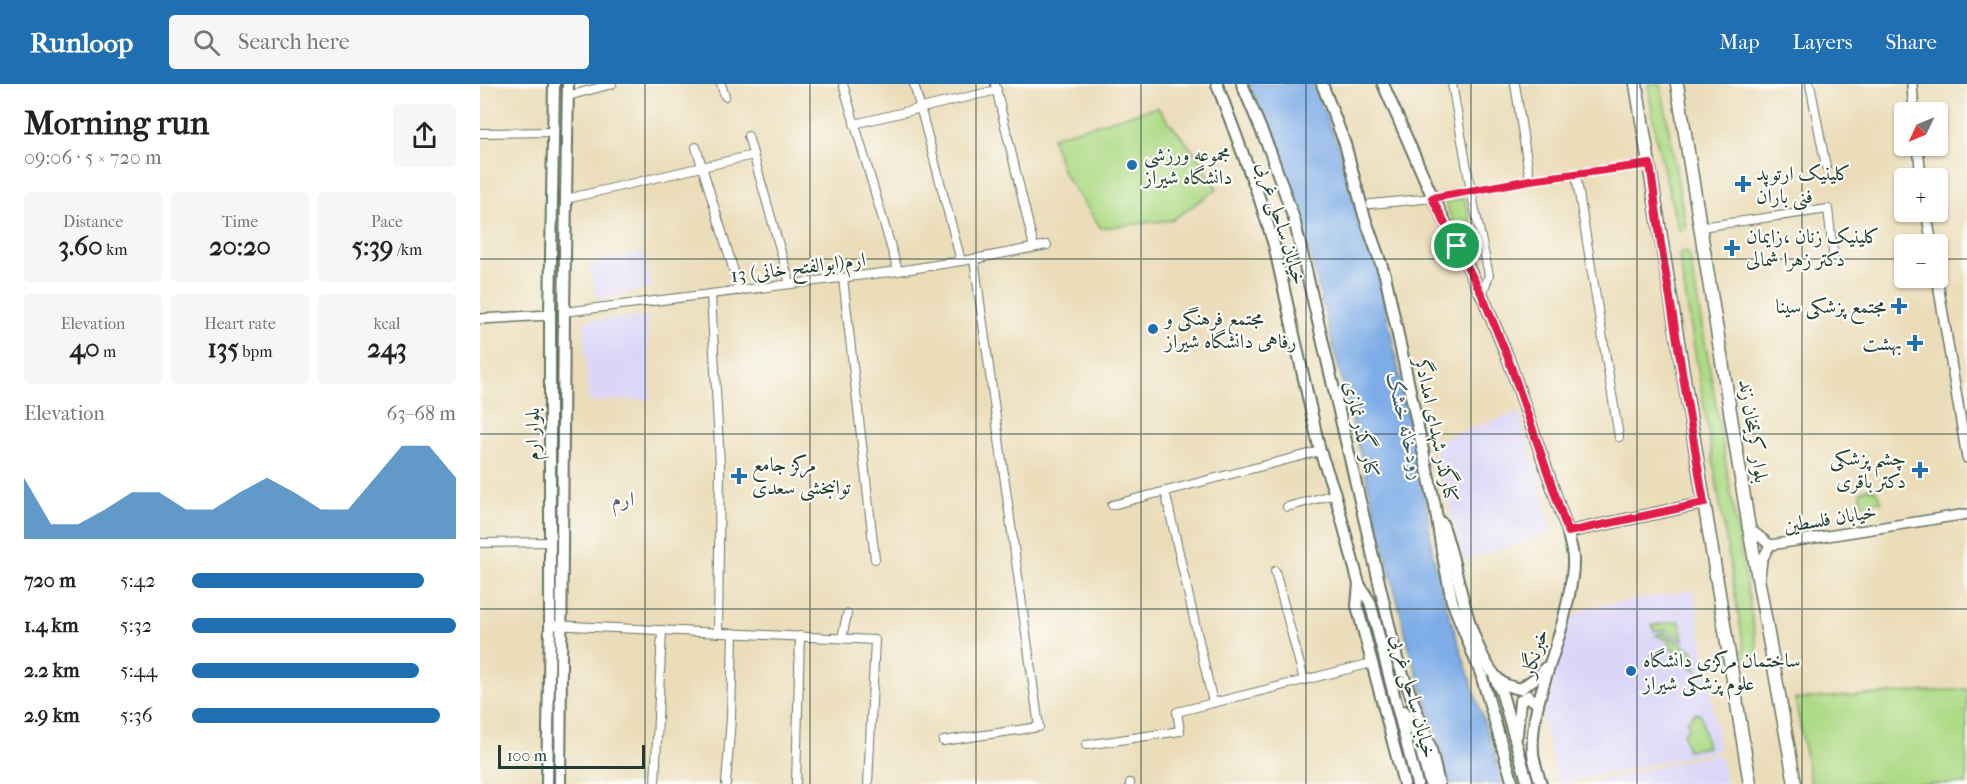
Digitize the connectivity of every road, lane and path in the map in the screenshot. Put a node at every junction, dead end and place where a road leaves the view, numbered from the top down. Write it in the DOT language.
graph roads {
  1 [pos="612,84"];
  2 [pos="721,84"];
  3 [pos="843,84"];
  4 [pos="914,84"];
  5 [pos="1217,84"];
  6 [pos="1242,84"];
  7 [pos="1322,84"];
  8 [pos="1383,84"];
  9 [pos="1452,84"];
  10 [pos="1515,84"];
  11 [pos="1636,84"];
  12 [pos="1677,84"];
  13 [pos="1810,84"];
  14 [pos="1912,84"];
  15 [pos="563,87"];
  16 [pos="996,87"];
  17 [pos="725,96"];
  18 [pos="1913,102"];
  19 [pos="921,109"];
  20 [pos="854,124"];
  21 [pos="554,132"];
  22 [pos="480,133"];
  23 [pos="748,136"];
  24 [pos="696,147"];
  25 [pos="753,155"];
  26 [pos="1650,164"];
  27 [pos="701,166"];
  28 [pos="1826,167"];
  29 [pos="1576,174"];
  30 [pos="1530,180"];
  31 [pos="1471,191"];
  32 [pos="1432,198"];
  33 [pos="566,199"];
  34 [pos="1371,204"];
  35 [pos="1701,227"];
  36 [pos="1047,245"];
  37 [pos="1034,247"];
  38 [pos="974,260"];
  39 [pos="961,261"];
  40 [pos="1834,261"];
  41 [pos="898,271"];
  42 [pos="843,278"];
  43 [pos="790,284"];
  44 [pos="1939,288"];
  45 [pos="740,291"];
  46 [pos="711,294"];
  47 [pos="1482,295"];
  48 [pos="564,312"];
  49 [pos="550,315"];
  50 [pos="480,319"];
  51 [pos="1619,437"];
  52 [pos="1320,451"];
  53 [pos="1967,458"];
  54 [pos="1165,491"];
  55 [pos="1335,494"];
  56 [pos="1704,503"];
  57 [pos="1112,505"];
  58 [pos="1435,506"];
  59 [pos="1287,507"];
  60 [pos="1967,514"];
  61 [pos="1749,528"];
  62 [pos="1568,532"];
  63 [pos="549,542"];
  64 [pos="480,543"];
  65 [pos="1770,545"];
  66 [pos="875,559"];
  67 [pos="1275,571"];
  68 [pos="1359,584"];
  69 [pos="1760,585"];
  70 [pos="847,614"];
  71 [pos="550,626"];
  72 [pos="562,626"];
  73 [pos="662,630"];
  74 [pos="718,633"];
  75 [pos="733,633"];
  76 [pos="801,636"];
  77 [pos="842,638"];
  78 [pos="1372,663"];
  79 [pos="1549,663"];
  80 [pos="1492,670"];
  81 [pos="1304,680"];
  82 [pos="1395,696"];
  83 [pos="1213,703"];
  84 [pos="1538,704"];
  85 [pos="943,741"];
  86 [pos="1517,743"];
  87 [pos="1086,746"];
  88 [pos="547,784"];
  89 [pos="560,784"];
  90 [pos="655,784"];
  91 [pos="726,784"];
  92 [pos="796,784"];
  93 [pos="868,784"];
  94 [pos="1404,784"];
  95 [pos="1417,784"];
  96 [pos="1430,784"];
  97 [pos="1439,784"];
  98 [pos="1513,784"];
  99 [pos="1528,784"];
  100 [pos="1541,784"];
  101 [pos="1750,784"];
  102 [pos="1795,784"];
  1 -- 15 [label="street"];
  2 -- 17 [label="street"];
  3 -- 20 [label="street"];
  4 -- 19 [label="street"];
  5 -- 52 [label="main road, خیابان ساحلی غربی"];
  6 -- 97 [label="main road, کنار گذر نمازی"];
  7 -- 58 [label="main road, کنارگذر شهدای امدادگر"];
  8 -- 32 [label="main road, خبرنگار"];
  9 -- 31 [label="street"];
  10 -- 30 [label="street"];
  11 -- 26 [label="main road"];
  12 -- 35 [label="main road, بلوار کریمخان زند"];
  13 -- 28 [label="street"];
  14 -- 18 [label="street"];
  15 -- 21 [label="main road, بلوار ارم"];
  15 -- 33 [label="main road, بلوار ارم"];
  16 -- 19 [label="street"];
  16 -- 37 [label="street"];
  19 -- 20 [label="street"];
  19 -- 39 [label="street"];
  20 -- 41 [label="street"];
  21 -- 22 [label="street"];
  21 -- 49 [label="main road, بلوار ارم"];
  23 -- 25 [label="street"];
  24 -- 27 [label="street"];
  25 -- 27 [label="street"];
  25 -- 43 [label="street"];
  26 -- 29 [label="street"];
  26 -- 56 [label="main road"];
  27 -- 33 [label="street"];
  27 -- 45 [label="street"];
  29 -- 30 [label="street"];
  29 -- 51 [label="street"];
  30 -- 31 [label="street"];
  31 -- 32 [label="street"];
  31 -- 47 [label="street"];
  32 -- 34 [label="street"];
  32 -- 47 [label="main road, خبرنگار"];
  33 -- 48 [label="main road, بلوار ارم"];
  35 -- 40 [label="street"];
  35 -- 61 [label="main road, بلوار کریمخان زند"];
  36 -- 37 [label="street, 13 ارم(ابوالفتح خانی)"];
  37 -- 38 [label="street, 13 ارم(ابوالفتح خانی)"];
  38 -- 39 [label="street, 13 ارم(ابوالفتح خانی)"];
  38 -- 85 [label="street"];
  39 -- 41 [label="street, 13 ارم(ابوالفتح خانی)"];
  41 -- 42 [label="street, 13 ارم(ابوالفتح خانی)"];
  42 -- 43 [label="street, 13 ارم(ابوالفتح خانی)"];
  42 -- 66 [label="street"];
  43 -- 45 [label="street, 13 ارم(ابوالفتح خانی)"];
  44 -- 53 [label="street"];
  45 -- 46 [label="street, 13 ارم(ابوالفتح خانی)"];
  46 -- 48 [label="street, 13 ارم(ابوالفتح خانی)"];
  46 -- 74 [label="street"];
  47 -- 62 [label="main road, خبرنگار"];
  48 -- 72 [label="main road, بلوار ارم"];
  49 -- 50 [label="street"];
  49 -- 63 [label="main road, بلوار ارم"];
  52 -- 54 [label="street"];
  52 -- 55 [label="main road, خیابان ساحلی غربی"];
  54 -- 57 [label="street"];
  54 -- 83 [label="street"];
  55 -- 59 [label="street"];
  55 -- 68 [label="main road, خیابان ساحلی غربی"];
  56 -- 62 [label="main road"];
  56 -- 101 [label="main road"];
  58 -- 80 [label="main road"];
  58 -- 98 [label="main road, کنارگذر شهدای امدادگر"];
  60 -- 65 [label="street, خیابان فلسطین"];
  61 -- 65 [label="street"];
  61 -- 69 [label="main road, بلوار کریمخان زند"];
  62 -- 79 [label="main road, خبرنگار"];
  63 -- 64 [label="street"];
  63 -- 71 [label="main road, بلوار ارم"];
  65 -- 69 [label="street"];
  67 -- 81 [label="street"];
  68 -- 78 [label="main road, خیابان ساحلی غربی"];
  68 -- 82 [label="main road, خیابان ساحلی غربی"];
  69 -- 102 [label="main road, بلوار کریمخان زند"];
  70 -- 77 [label="street"];
  71 -- 72 [label="street"];
  71 -- 88 [label="main road, بلوار ارم"];
  72 -- 73 [label="street"];
  72 -- 89 [label="main road, بلوار ارم"];
  73 -- 74 [label="street"];
  73 -- 90 [label="street"];
  74 -- 75 [label="street"];
  75 -- 76 [label="street"];
  75 -- 91 [label="street"];
  76 -- 77 [label="street"];
  76 -- 92 [label="street"];
  77 -- 93 [label="street"];
  78 -- 81 [label="street"];
  78 -- 94 [label="main road, خیابان ساحلی غربی"];
  79 -- 80 [label="main road"];
  79 -- 84 [label="main road, خبرنگار"];
  80 -- 86 [label="main road"];
  81 -- 83 [label="street"];
  82 -- 95 [label="main road, خیابان ساحلی غربی"];
  82 -- 96 [label="main road"];
  83 -- 87 [label="street"];
  84 -- 86 [label="main road"];
  84 -- 100 [label="main road, خبرنگار"];
  86 -- 99 [label="main road"];
}
